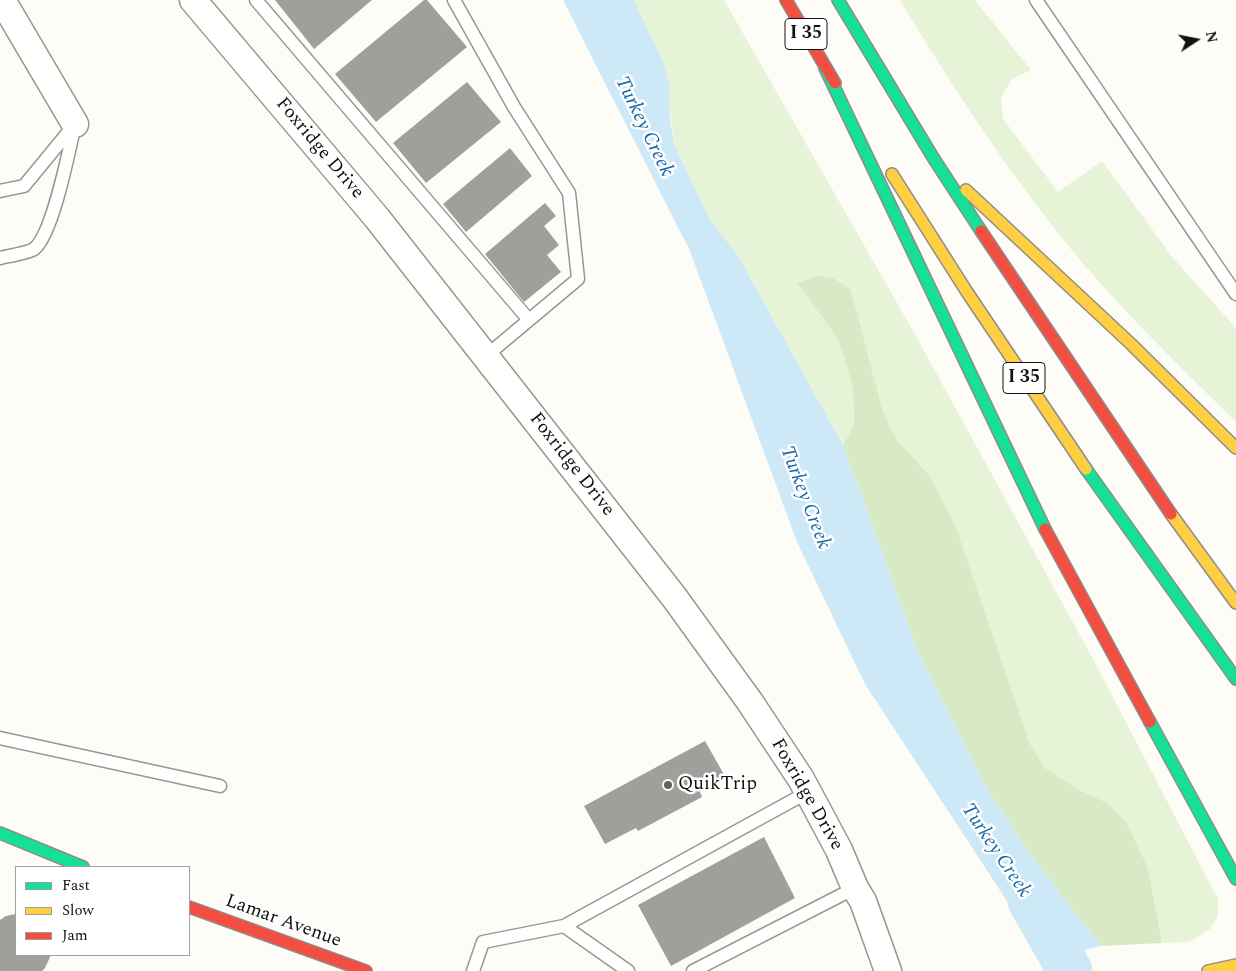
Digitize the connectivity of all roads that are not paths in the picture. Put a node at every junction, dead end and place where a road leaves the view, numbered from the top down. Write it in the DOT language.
graph roads {
  1 [pos="2,0"];
  2 [pos="193,0"];
  3 [pos="256,0"];
  4 [pos="454,0"];
  5 [pos="786,0"];
  6 [pos="838,0"];
  7 [pos="1036,0"];
  8 [pos="825,68"];
  9 [pos="75,124"];
  10 [pos="878,151"];
  11 [pos="934,159"];
  12 [pos="888,168"];
  13 [pos="0,191"];
  14 [pos="0,258"];
  15 [pos="1236,294"];
  16 [pos="529,320"];
  17 [pos="486,356"];
  18 [pos="1236,448"];
  19 [pos="1236,603"];
  20 [pos="1236,679"];
  21 [pos="0,738"];
  22 [pos="220,786"];
  23 [pos="808,792"];
  24 [pos="0,833"];
  25 [pos="81,866"];
  26 [pos="1236,879"];
  27 [pos="855,888"];
  28 [pos="190,906"];
  29 [pos="564,926"];
  30 [pos="1236,965"];
  31 [pos="366,971"];
  32 [pos="474,971"];
  33 [pos="628,971"];
  34 [pos="693,971"];
  35 [pos="888,971"];
  36 [pos="1208,971"];
  1 -- 9 [label="street"];
  2 -- 17 [label="street, Foxridge Drive"];
  3 -- 16 [label="lane"];
  4 -- 16 [label="lane"];
  5 -- 8 [label="main road, I 35"];
  6 -- 11 [label="main road, I 35"];
  7 -- 15 [label="lane"];
  8 -- 10 [label="main road, I 35"];
  8 -- 26 [label="main road"];
  9 -- 13 [label="lane"];
  9 -- 14 [label="lane"];
  11 -- 18 [label="main road"];
  11 -- 19 [label="main road, I 35"];
  12 -- 20 [label="main road, I 35"];
  16 -- 17 [label="lane"];
  17 -- 23 [label="street, Foxridge Drive"];
  21 -- 22 [label="lane"];
  23 -- 27 [label="street, Foxridge Drive"];
  23 -- 29 [label="lane"];
  24 -- 25 [label="main road"];
  27 -- 34 [label="lane"];
  27 -- 35 [label="street, Foxridge Drive"];
  28 -- 31 [label="main road, Lamar Avenue"];
  29 -- 32 [label="lane"];
  29 -- 33 [label="lane"];
  30 -- 36 [label="main road"];
}
